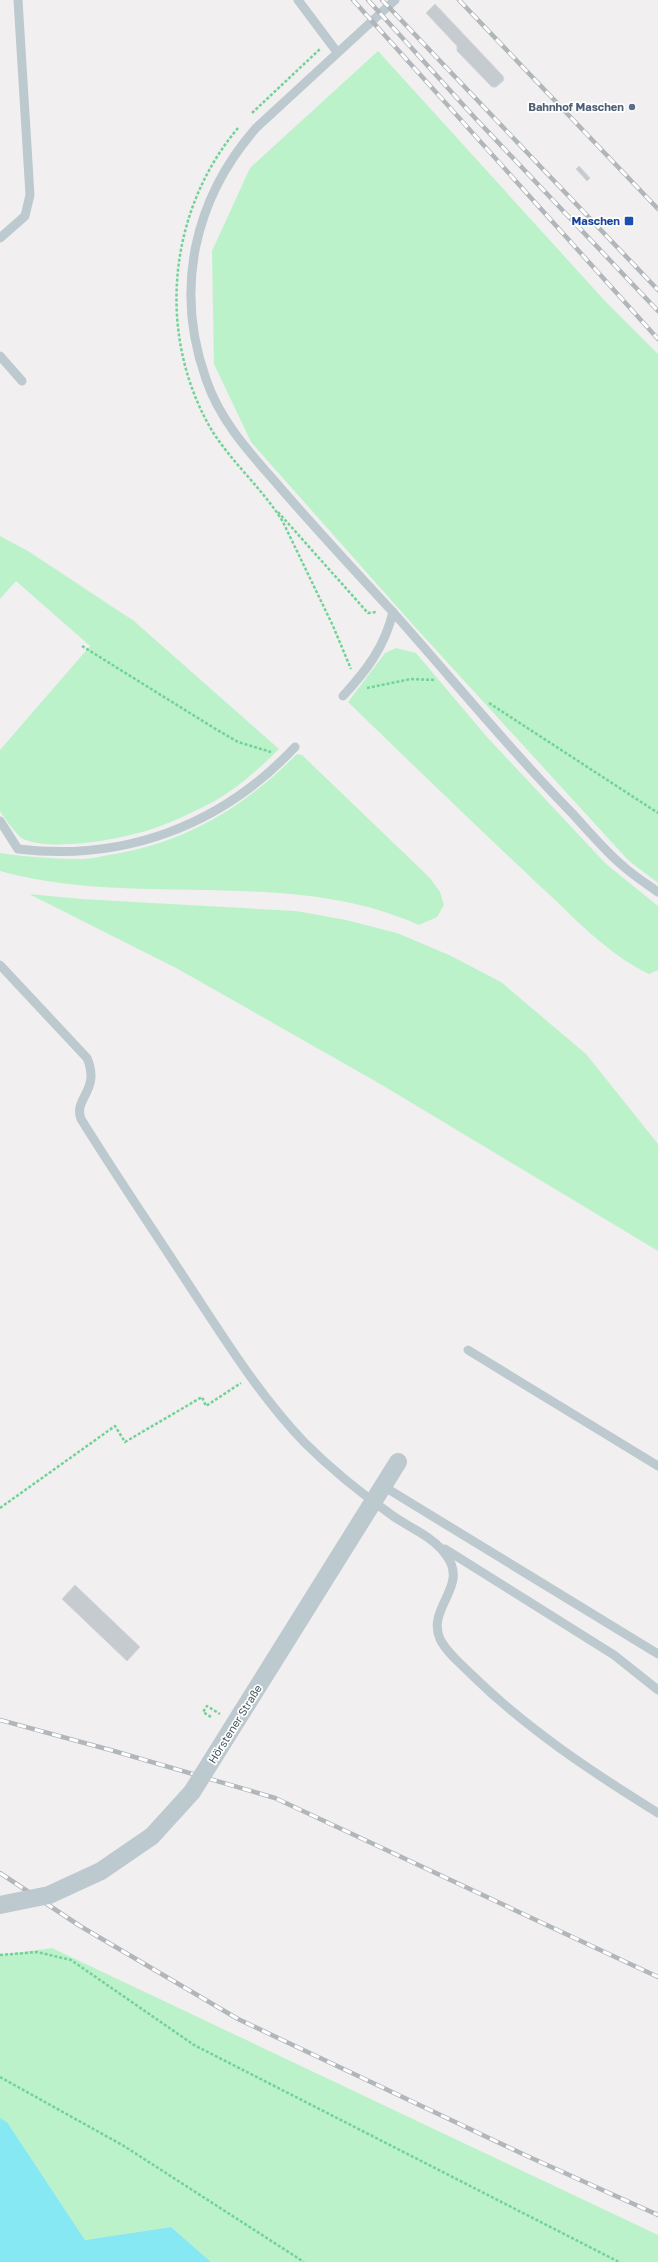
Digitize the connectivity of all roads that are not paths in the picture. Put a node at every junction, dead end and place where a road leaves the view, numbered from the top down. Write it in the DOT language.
graph roads {
  1 [pos="18,0"];
  2 [pos="298,0"];
  3 [pos="395,0"];
  4 [pos="337,52"];
  5 [pos="0,238"];
  6 [pos="0,356"];
  7 [pos="22,381"];
  8 [pos="393,612"];
  9 [pos="345,694"];
  10 [pos="295,747"];
  11 [pos="0,821"];
  12 [pos="658,892"];
  13 [pos="0,965"];
  14 [pos="468,1350"];
  15 [pos="398,1462"];
  16 [pos="658,1466"];
  17 [pos="383,1486"];
  18 [pos="437,1544"];
  19 [pos="658,1654"];
  20 [pos="658,1690"];
  21 [pos="658,1813"];
  22 [pos="0,1905"];
  1 -- 5 [label="lane"];
  2 -- 4 [label="lane"];
  3 -- 4 [label="lane"];
  4 -- 8 [label="lane"];
  6 -- 7 [label="lane"];
  8 -- 9 [label="lane"];
  8 -- 12 [label="lane"];
  10 -- 11 [label="lane"];
  13 -- 18 [label="lane"];
  14 -- 16 [label="lane"];
  15 -- 17 [label="street, Hörstener Straße, bridge"];
  17 -- 19 [label="lane"];
  17 -- 22 [label="street, Hörstener Straße, bridge"];
  18 -- 20 [label="lane"];
  18 -- 21 [label="lane"];
}
